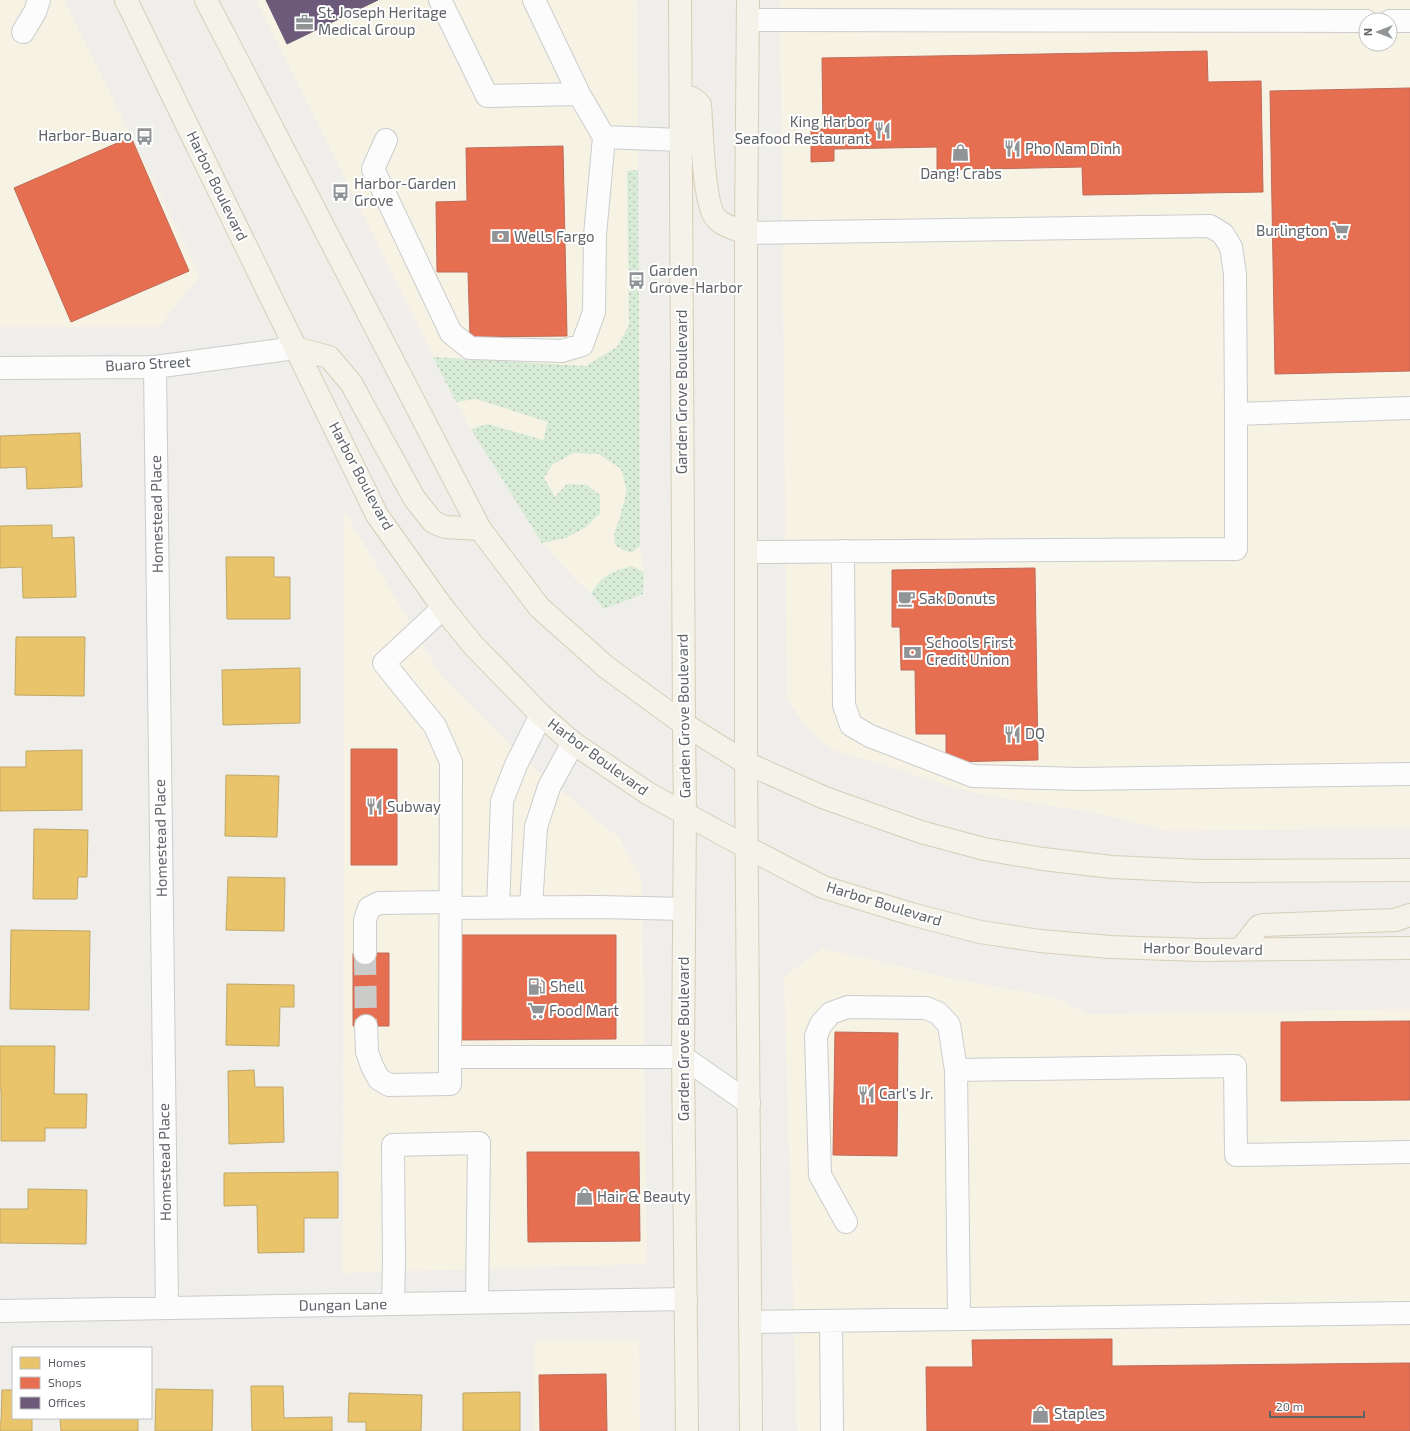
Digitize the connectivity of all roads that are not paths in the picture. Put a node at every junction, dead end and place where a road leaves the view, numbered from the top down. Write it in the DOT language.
graph roads {
  1 [pos="39,0"];
  2 [pos="126,0"];
  3 [pos="206,0"];
  4 [pos="440,0"];
  5 [pos="534,0"];
  6 [pos="680,0"];
  7 [pos="748,10"];
  8 [pos="1358,21"];
  9 [pos="1398,21"];
  10 [pos="1410,21"];
  11 [pos="23,32"];
  12 [pos="579,94"];
  13 [pos="681,95"];
  14 [pos="604,137"];
  15 [pos="386,140"];
  16 [pos="681,140"];
  17 [pos="746,233"];
  18 [pos="295,348"];
  19 [pos="155,367"];
  20 [pos="0,368"];
  21 [pos="1410,408"];
  22 [pos="1236,414"];
  23 [pos="480,529"];
  24 [pos="843,551"];
  25 [pos="747,552"];
  26 [pos="443,608"];
  27 [pos="541,715"];
  28 [pos="684,724"];
  29 [pos="573,743"];
  30 [pos="746,764"];
  31 [pos="1410,774"];
  32 [pos="685,815"];
  33 [pos="748,848"];
  34 [pos="1410,870"];
  35 [pos="450,905"];
  36 [pos="531,907"];
  37 [pos="498,908"];
  38 [pos="684,909"];
  39 [pos="1410,915"];
  40 [pos="1410,948"];
  41 [pos="1240,950"];
  42 [pos="365,953"];
  43 [pos="366,1026"];
  44 [pos="450,1057"];
  45 [pos="683,1057"];
  46 [pos="956,1070"];
  47 [pos="749,1103"];
  48 [pos="1410,1152"];
  49 [pos="846,1222"];
  50 [pos="686,1299"];
  51 [pos="477,1303"];
  52 [pos="392,1304"];
  53 [pos="167,1308"];
  54 [pos="0,1311"];
  55 [pos="1410,1314"];
  56 [pos="959,1319"];
  57 [pos="831,1321"];
  58 [pos="750,1322"];
  59 [pos="687,1431"];
  60 [pos="751,1431"];
  61 [pos="832,1431"];
  1 -- 11 [label="street"];
  2 -- 18 [label="main road, Harbor Boulevard"];
  3 -- 23 [label="main road"];
  4 -- 12 [label="street"];
  5 -- 12 [label="street"];
  6 -- 13 [label="main road, Garden Grove Boulevard"];
  7 -- 8 [label="street"];
  7 -- 17 [label="main road"];
  9 -- 10 [label="street"];
  12 -- 14 [label="street"];
  13 -- 16 [label="main road, Garden Grove Boulevard"];
  13 -- 17 [label="main road"];
  14 -- 15 [label="street"];
  14 -- 16 [label="street"];
  16 -- 28 [label="main road, Garden Grove Boulevard"];
  17 -- 22 [label="street"];
  17 -- 25 [label="main road"];
  18 -- 19 [label="street, Buaro Street"];
  18 -- 23 [label="main road"];
  18 -- 26 [label="main road, Harbor Boulevard"];
  19 -- 20 [label="street, Buaro Street"];
  19 -- 53 [label="street, Homestead Place"];
  21 -- 22 [label="street"];
  22 -- 24 [label="street"];
  23 -- 28 [label="main road"];
  24 -- 25 [label="street"];
  24 -- 31 [label="street"];
  25 -- 30 [label="main road"];
  26 -- 27 [label="main road, Harbor Boulevard"];
  26 -- 35 [label="street"];
  27 -- 29 [label="main road, Harbor Boulevard"];
  27 -- 37 [label="street"];
  28 -- 30 [label="main road"];
  28 -- 32 [label="main road, Garden Grove Boulevard"];
  29 -- 32 [label="main road, Harbor Boulevard"];
  29 -- 36 [label="street"];
  30 -- 33 [label="main road"];
  30 -- 34 [label="main road"];
  32 -- 33 [label="main road, Harbor Boulevard"];
  32 -- 38 [label="main road, Garden Grove Boulevard"];
  33 -- 41 [label="main road, Harbor Boulevard"];
  33 -- 47 [label="main road"];
  35 -- 37 [label="street"];
  35 -- 42 [label="street"];
  35 -- 44 [label="street"];
  36 -- 37 [label="street"];
  36 -- 38 [label="street"];
  38 -- 45 [label="main road, Garden Grove Boulevard"];
  39 -- 41 [label="main road"];
  40 -- 41 [label="main road, Harbor Boulevard"];
  43 -- 44 [label="street"];
  44 -- 45 [label="street"];
  45 -- 47 [label="street"];
  45 -- 50 [label="main road, Garden Grove Boulevard"];
  46 -- 48 [label="street"];
  46 -- 49 [label="street"];
  46 -- 56 [label="street"];
  47 -- 58 [label="main road"];
  50 -- 51 [label="street, Dungan Lane"];
  50 -- 59 [label="main road, Garden Grove Boulevard"];
  51 -- 52 [label="street, Dungan Lane"];
  51 -- 52 [label="street"];
  52 -- 53 [label="street, Dungan Lane"];
  53 -- 54 [label="street, Dungan Lane"];
  55 -- 56 [label="street"];
  56 -- 57 [label="street"];
  57 -- 58 [label="street"];
  57 -- 61 [label="street"];
  58 -- 60 [label="main road"];
}
